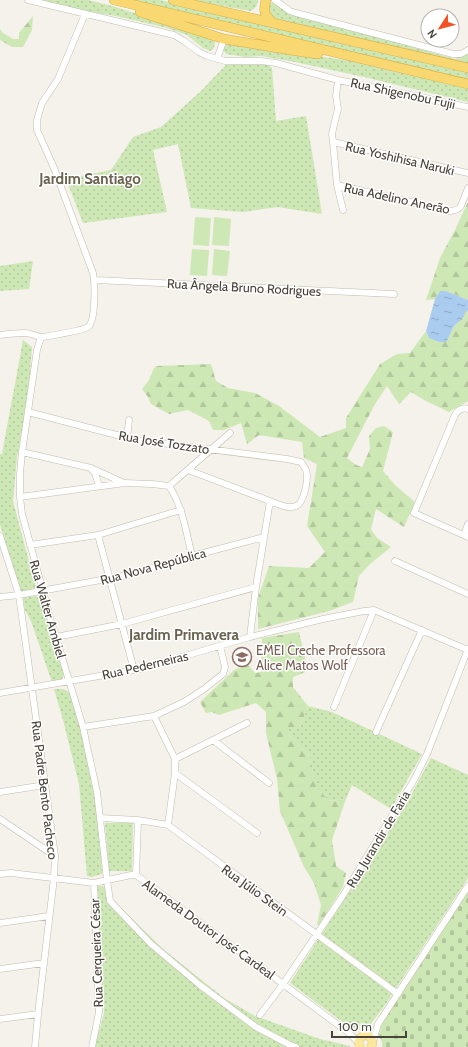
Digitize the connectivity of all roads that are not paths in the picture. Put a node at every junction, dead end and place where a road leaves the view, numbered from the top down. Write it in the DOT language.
graph roads {
  1 [pos="28,0"];
  2 [pos="109,0"];
  3 [pos="114,0"];
  4 [pos="173,0"];
  5 [pos="262,0"];
  6 [pos="266,0"];
  7 [pos="275,0"];
  8 [pos="85,14"];
  9 [pos="247,18"];
  10 [pos="272,22"];
  11 [pos="224,39"];
  12 [pos="468,50"];
  13 [pos="217,59"];
  14 [pos="363,60"];
  15 [pos="468,68"];
  16 [pos="338,80"];
  17 [pos="468,84"];
  18 [pos="468,107"];
  19 [pos="333,142"];
  20 [pos="468,173"];
  21 [pos="337,185"];
  22 [pos="468,188"];
  23 [pos="343,210"];
  24 [pos="95,280"];
  25 [pos="394,294"];
  26 [pos="0,335"];
  27 [pos="41,337"];
  28 [pos="468,409"];
  29 [pos="28,412"];
  30 [pos="129,420"];
  31 [pos="230,433"];
  32 [pos="128,438"];
  33 [pos="211,449"];
  34 [pos="22,452"];
  35 [pos="91,468"];
  36 [pos="188,470"];
  37 [pos="125,483"];
  38 [pos="99,486"];
  39 [pos="169,486"];
  40 [pos="20,496"];
  41 [pos="270,501"];
  42 [pos="181,510"];
  43 [pos="468,524"];
  44 [pos="98,535"];
  45 [pos="0,536"];
  46 [pos="466,536"];
  47 [pos="264,537"];
  48 [pos="30,545"];
  49 [pos="192,556"];
  50 [pos="395,561"];
  51 [pos="110,578"];
  52 [pos="256,586"];
  53 [pos="42,591"];
  54 [pos="468,594"];
  55 [pos="18,595"];
  56 [pos="0,597"];
  57 [pos="374,610"];
  58 [pos="122,624"];
  59 [pos="422,630"];
  60 [pos="56,637"];
  61 [pos="250,637"];
  62 [pos="220,646"];
  63 [pos="468,650"];
  64 [pos="134,670"];
  65 [pos="68,681"];
  66 [pos="32,687"];
  67 [pos="0,693"];
  68 [pos="334,707"];
  69 [pos="154,716"];
  70 [pos="247,723"];
  71 [pos="83,727"];
  72 [pos="376,732"];
  73 [pos="213,740"];
  74 [pos="175,759"];
  75 [pos="175,773"];
  76 [pos="269,783"];
  77 [pos="45,785"];
  78 [pos="0,792"];
  79 [pos="100,818"];
  80 [pos="0,819"];
  81 [pos="138,820"];
  82 [pos="168,825"];
  83 [pos="257,833"];
  84 [pos="55,856"];
  85 [pos="0,874"];
  86 [pos="136,875"];
  87 [pos="54,878"];
  88 [pos="106,880"];
  89 [pos="94,883"];
  90 [pos="468,886"];
  91 [pos="49,916"];
  92 [pos="0,923"];
  93 [pos="317,935"];
  94 [pos="44,963"];
  95 [pos="0,969"];
  96 [pos="284,984"];
  97 [pos="398,994"];
  98 [pos="38,1014"];
  99 [pos="260,1015"];
  100 [pos="0,1019"];
  101 [pos="365,1043"];
  102 [pos="35,1047"];
  103 [pos="92,1047"];
  104 [pos="296,1047"];
  1 -- 8 [label="street, Rua Shigenobu Fujii"];
  2 -- 11 [label="highway"];
  3 -- 14 [label="highway"];
  4 -- 9 [label="highway"];
  5 -- 9 [label="highway"];
  6 -- 10 [label="highway"];
  7 -- 12 [label="street"];
  8 -- 13 [label="street, Rua Shigenobu Fujii"];
  8 -- 24 [label="street"];
  9 -- 10 [label="highway"];
  10 -- 15 [label="highway"];
  11 -- 13 [label="street"];
  11 -- 14 [label="highway"];
  13 -- 16 [label="street, Rua Shigenobu Fujii"];
  14 -- 17 [label="highway"];
  16 -- 18 [label="street, Rua Shigenobu Fujii"];
  16 -- 19 [label="street"];
  19 -- 20 [label="street, Rua Yoshihisa Naruki"];
  19 -- 21 [label="street"];
  21 -- 22 [label="street, Rua Adelino Anerão"];
  21 -- 23 [label="street"];
  24 -- 25 [label="street, Rua Ângela Bruno Rodrigues"];
  24 -- 27 [label="street"];
  26 -- 27 [label="street"];
  27 -- 29 [label="street, Rua Walter Ambiel"];
  28 -- 46 [label="street"];
  29 -- 32 [label="street, Rua José Tozzato"];
  29 -- 34 [label="street, Rua Walter Ambiel"];
  30 -- 32 [label="street"];
  31 -- 33 [label="street"];
  32 -- 33 [label="street, Rua José Tozzato"];
  33 -- 36 [label="street"];
  33 -- 41 [label="street, Rua José Tozzato"];
  34 -- 35 [label="street"];
  34 -- 40 [label="street, Rua Walter Ambiel"];
  35 -- 37 [label="street"];
  35 -- 38 [label="street"];
  36 -- 39 [label="street"];
  36 -- 41 [label="street"];
  37 -- 38 [label="street"];
  37 -- 39 [label="street"];
  38 -- 40 [label="street"];
  39 -- 42 [label="street"];
  40 -- 48 [label="street, Rua Walter Ambiel"];
  41 -- 47 [label="street"];
  42 -- 44 [label="street"];
  42 -- 49 [label="street"];
  43 -- 46 [label="street"];
  44 -- 48 [label="street"];
  44 -- 51 [label="street"];
  45 -- 55 [label="street, Rua Padre Bento Pacheco"];
  47 -- 49 [label="street, Rua Nova República"];
  47 -- 52 [label="street"];
  48 -- 53 [label="street, Rua Walter Ambiel"];
  49 -- 51 [label="street, Rua Nova República"];
  50 -- 54 [label="street"];
  51 -- 53 [label="street, Rua Nova República"];
  51 -- 58 [label="street"];
  52 -- 58 [label="street"];
  52 -- 61 [label="street"];
  53 -- 55 [label="street, Rua Nova República"];
  53 -- 60 [label="street, Rua Walter Ambiel"];
  55 -- 56 [label="street, Rua Nova República"];
  55 -- 66 [label="street, Rua Padre Bento Pacheco"];
  57 -- 59 [label="street"];
  57 -- 61 [label="street, Rua Pederneiras"];
  57 -- 68 [label="street"];
  58 -- 60 [label="street"];
  58 -- 64 [label="street"];
  59 -- 63 [label="street"];
  59 -- 72 [label="street"];
  60 -- 65 [label="street, Rua Walter Ambiel"];
  61 -- 62 [label="street, Rua Pederneiras"];
  62 -- 64 [label="street, Rua Pederneiras"];
  62 -- 69 [label="street"];
  63 -- 93 [label="street, Rua Jurandir de Faria"];
  64 -- 65 [label="street, Rua Pederneiras"];
  65 -- 66 [label="street, Rua Pederneiras"];
  65 -- 71 [label="street, Rua Walter Ambiel"];
  66 -- 67 [label="street, Rua Pederneiras"];
  66 -- 77 [label="street, Rua Padre Bento Pacheco"];
  69 -- 71 [label="street"];
  69 -- 74 [label="street"];
  70 -- 73 [label="street"];
  71 -- 79 [label="street, Rua Walter Ambiel"];
  73 -- 74 [label="street"];
  73 -- 76 [label="street"];
  74 -- 75 [label="street"];
  75 -- 82 [label="street"];
  75 -- 83 [label="street"];
  77 -- 78 [label="street"];
  77 -- 84 [label="street, Rua Padre Bento Pacheco"];
  79 -- 81 [label="street, Rua Júlio Stein"];
  79 -- 88 [label="street, Rua Walter Ambiel"];
  80 -- 84 [label="street"];
  81 -- 82 [label="street, Rua Júlio Stein"];
  81 -- 86 [label="street"];
  82 -- 93 [label="street, Rua Júlio Stein"];
  84 -- 87 [label="street, Rua Padre Bento Pacheco"];
  85 -- 87 [label="street, Alameda Doutor José Cardeal"];
  86 -- 88 [label="street, Alameda Doutor José Cardeal"];
  86 -- 96 [label="street, Alameda Doutor José Cardeal"];
  87 -- 89 [label="street, Alameda Doutor José Cardeal"];
  87 -- 91 [label="street, Rua Padre Bento Pacheco"];
  88 -- 89 [label="street, Alameda Doutor José Cardeal"];
  88 -- 104 [label="street, Rua Walter Ambiel"];
  89 -- 103 [label="street, Rua Cerqueira César"];
  90 -- 97 [label="street"];
  91 -- 92 [label="street"];
  91 -- 94 [label="street, Rua Padre Bento Pacheco"];
  93 -- 96 [label="street, Rua Jurandir de Faria"];
  93 -- 97 [label="street, Rua Júlio Stein"];
  94 -- 95 [label="street"];
  94 -- 98 [label="street, Rua Padre Bento Pacheco"];
  96 -- 99 [label="street, Rua Jurandir de Faria"];
  96 -- 101 [label="street, Alameda Doutor José Cardeal"];
  97 -- 101 [label="street"];
  98 -- 100 [label="street"];
  98 -- 102 [label="street, Rua Padre Bento Pacheco"];
}
